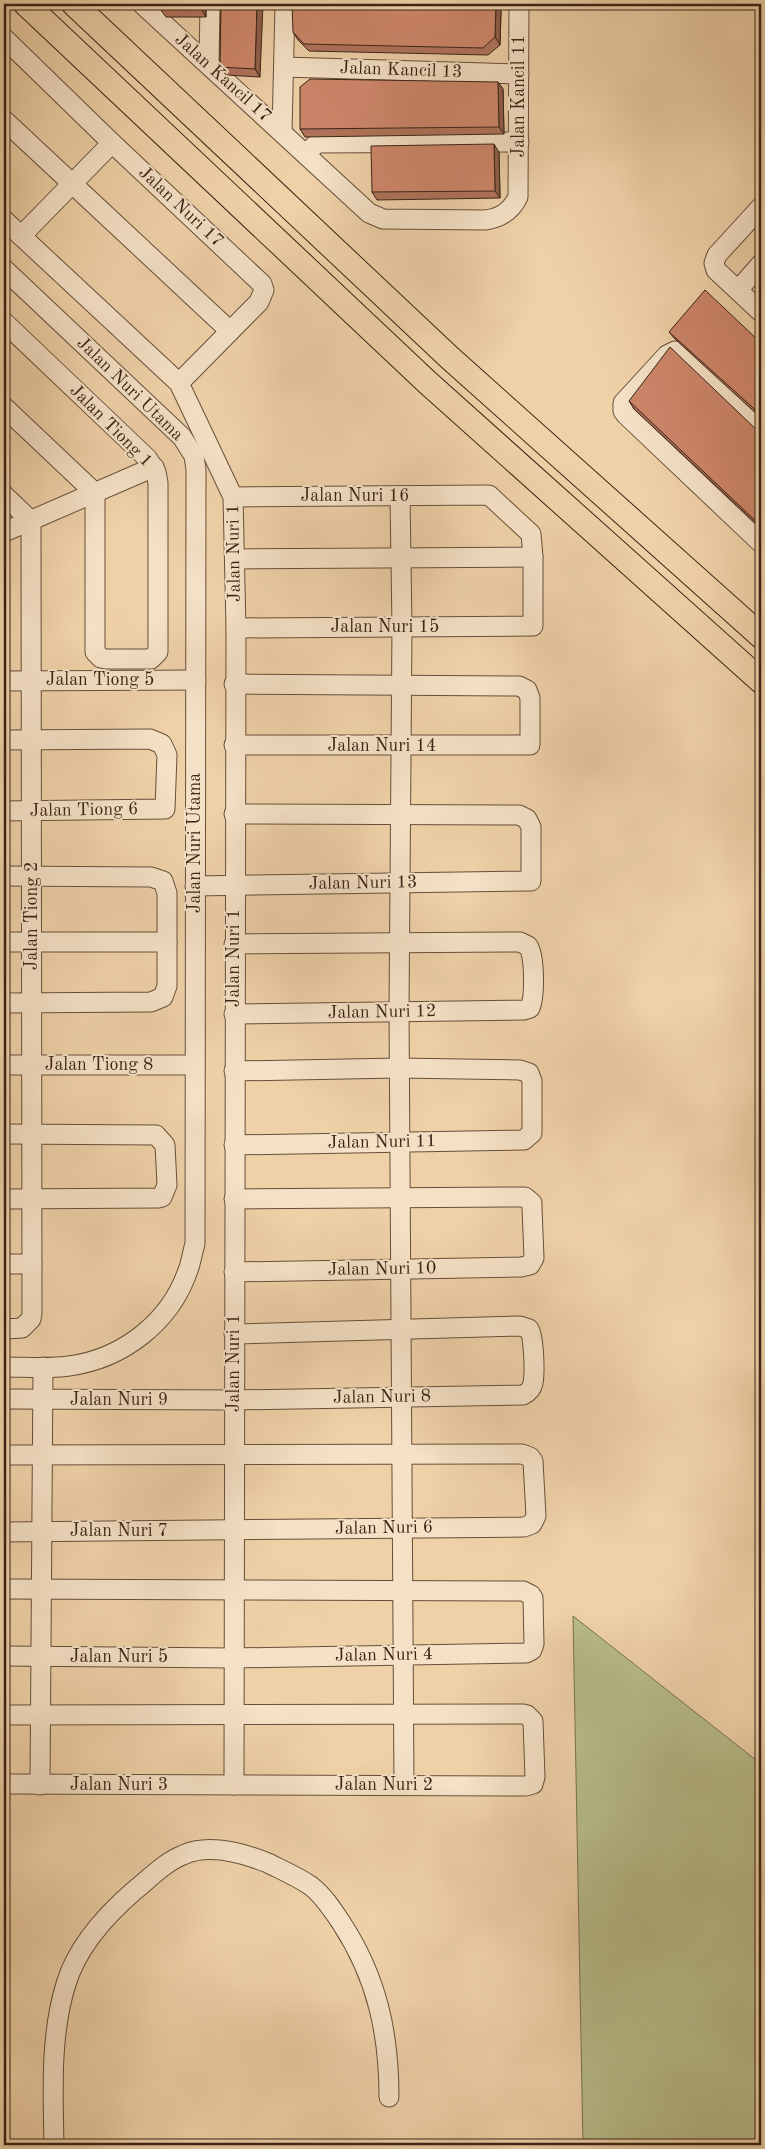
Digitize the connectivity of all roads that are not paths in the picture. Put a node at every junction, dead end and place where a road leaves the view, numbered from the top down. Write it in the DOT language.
graph roads {
  1 [pos="26,4"];
  2 [pos="74,4"];
  3 [pos="142,4"];
  4 [pos="210,4"];
  5 [pos="285,4"];
  6 [pos="519,4"];
  7 [pos="4,38"];
  8 [pos="209,65"];
  9 [pos="284,66"];
  10 [pos="519,74"];
  11 [pos="4,120"];
  12 [pos="282,132"];
  13 [pos="519,142"];
  14 [pos="112,143"];
  15 [pos="306,154"];
  16 [pos="73,183"];
  17 [pos="519,189"];
  18 [pos="761,207"];
  19 [pos="4,220"];
  20 [pos="21,236"];
  21 [pos="761,264"];
  22 [pos="4,269"];
  23 [pos="738,290"];
  24 [pos="761,312"];
  25 [pos="4,322"];
  26 [pos="230,331"];
  27 [pos="179,383"];
  28 [pos="4,407"];
  29 [pos="761,426"];
  30 [pos="154,467"];
  31 [pos="95,493"];
  32 [pos="4,495"];
  33 [pos="400,496"];
  34 [pos="234,497"];
  35 [pos="32,520"];
  36 [pos="4,532"];
  37 [pos="761,543"];
  38 [pos="533,557"];
  39 [pos="401,558"];
  40 [pos="234,559"];
  41 [pos="534,626"];
  42 [pos="402,627"];
  43 [pos="236,628"];
  44 [pos="761,636"];
  45 [pos="32,680"];
  46 [pos="196,680"];
  47 [pos="4,681"];
  48 [pos="761,681"];
  49 [pos="234,684"];
  50 [pos="400,685"];
  51 [pos="32,739"];
  52 [pos="4,740"];
  53 [pos="234,745"];
  54 [pos="400,746"];
  55 [pos="4,811"];
  56 [pos="32,811"];
  57 [pos="234,814"];
  58 [pos="400,815"];
  59 [pos="4,876"];
  60 [pos="32,876"];
  61 [pos="400,883"];
  62 [pos="234,885"];
  63 [pos="195,886"];
  64 [pos="4,942"];
  65 [pos="32,942"];
  66 [pos="167,942"];
  67 [pos="399,943"];
  68 [pos="234,944"];
  69 [pos="4,1003"];
  70 [pos="32,1003"];
  71 [pos="399,1011"];
  72 [pos="234,1014"];
  73 [pos="4,1065"];
  74 [pos="32,1065"];
  75 [pos="195,1065"];
  76 [pos="399,1068"];
  77 [pos="234,1071"];
  78 [pos="4,1134"];
  79 [pos="33,1134"];
  80 [pos="400,1142"];
  81 [pos="234,1145"];
  82 [pos="400,1197"];
  83 [pos="4,1198"];
  84 [pos="32,1198"];
  85 [pos="234,1199"];
  86 [pos="4,1264"];
  87 [pos="32,1264"];
  88 [pos="401,1269"];
  89 [pos="234,1272"];
  90 [pos="4,1329"];
  91 [pos="401,1330"];
  92 [pos="234,1334"];
  93 [pos="4,1367"];
  94 [pos="43,1367"];
  95 [pos="401,1397"];
  96 [pos="4,1399"];
  97 [pos="42,1400"];
  98 [pos="234,1400"];
  99 [pos="234,1454"];
  100 [pos="402,1454"];
  101 [pos="4,1455"];
  102 [pos="42,1455"];
  103 [pos="402,1527"];
  104 [pos="235,1531"];
  105 [pos="4,1532"];
  106 [pos="42,1532"];
  107 [pos="4,1589"];
  108 [pos="41,1589"];
  109 [pos="234,1590"];
  110 [pos="403,1590"];
  111 [pos="403,1654"];
  112 [pos="4,1656"];
  113 [pos="41,1657"];
  114 [pos="234,1658"];
  115 [pos="234,1714"];
  116 [pos="404,1714"];
  117 [pos="4,1715"];
  118 [pos="40,1715"];
  119 [pos="4,1784"];
  120 [pos="40,1784"];
  121 [pos="234,1784"];
  122 [pos="404,1785"];
  123 [pos="389,2097"];
  124 [pos="54,2145"];
  1 -- 48 [label="main road"];
  2 -- 44 [label="main road"];
  3 -- 8 [label="street, Jalan Kancil 17"];
  4 -- 8 [label="street"];
  5 -- 9 [label="street"];
  6 -- 10 [label="street, Jalan Kancil 11"];
  7 -- 14 [label="street, Jalan Nuri 17"];
  8 -- 12 [label="street, Jalan Kancil 17"];
  9 -- 10 [label="street, Jalan Kancil 13"];
  9 -- 12 [label="street"];
  10 -- 13 [label="street, Jalan Kancil 11"];
  11 -- 16 [label="street"];
  12 -- 15 [label="street, Jalan Kancil 17"];
  13 -- 15 [label="street"];
  13 -- 17 [label="street, Jalan Kancil 11"];
  14 -- 16 [label="street"];
  14 -- 26 [label="street, Jalan Nuri 17"];
  15 -- 17 [label="street, Jalan Kancil 17"];
  16 -- 20 [label="street"];
  16 -- 26 [label="street"];
  18 -- 23 [label="street"];
  19 -- 20 [label="street, Jalan Nuri 1"];
  20 -- 27 [label="street, Jalan Nuri 1"];
  21 -- 23 [label="street"];
  22 -- 46 [label="street, Jalan Nuri Utama"];
  23 -- 24 [label="street"];
  25 -- 30 [label="street, Jalan Tiong 1"];
  26 -- 27 [label="street, Jalan Nuri 17"];
  27 -- 34 [label="street, Jalan Nuri 1"];
  28 -- 31 [label="street"];
  29 -- 37 [label="street"];
  30 -- 31 [label="street"];
  30 -- 31 [label="street, Jalan Tiong 1"];
  31 -- 35 [label="street"];
  32 -- 35 [label="street"];
  33 -- 34 [label="street, Jalan Nuri 16"];
  33 -- 38 [label="street, Jalan Nuri 16"];
  33 -- 39 [label="street"];
  34 -- 40 [label="street, Jalan Nuri 1"];
  35 -- 36 [label="street"];
  35 -- 45 [label="street, Jalan Tiong 2"];
  38 -- 39 [label="street"];
  38 -- 41 [label="street, Jalan Nuri 16"];
  39 -- 40 [label="street"];
  39 -- 42 [label="street"];
  40 -- 43 [label="street, Jalan Nuri 1"];
  41 -- 42 [label="street, Jalan Nuri 15"];
  42 -- 43 [label="street, Jalan Nuri 15"];
  42 -- 50 [label="street"];
  43 -- 49 [label="street, Jalan Nuri 1"];
  45 -- 46 [label="street, Jalan Tiong 5"];
  45 -- 47 [label="street, Jalan Tiong 5"];
  45 -- 51 [label="street, Jalan Tiong 2"];
  46 -- 63 [label="street, Jalan Nuri Utama"];
  49 -- 50 [label="street"];
  49 -- 53 [label="street, Jalan Nuri 1"];
  50 -- 54 [label="street"];
  50 -- 54 [label="street, Jalan Nuri 14"];
  51 -- 52 [label="street"];
  51 -- 56 [label="street, Jalan Tiong 2"];
  51 -- 56 [label="street, Jalan Tiong 6"];
  53 -- 54 [label="street, Jalan Nuri 14"];
  53 -- 57 [label="street, Jalan Nuri 1"];
  54 -- 58 [label="street"];
  55 -- 56 [label="street, Jalan Tiong 6"];
  56 -- 60 [label="street, Jalan Tiong 2"];
  57 -- 58 [label="street"];
  57 -- 62 [label="street, Jalan Nuri 1"];
  58 -- 61 [label="street"];
  58 -- 61 [label="street, Jalan Nuri 13"];
  59 -- 60 [label="street"];
  60 -- 65 [label="street, Jalan Tiong 2"];
  60 -- 66 [label="street"];
  61 -- 62 [label="street, Jalan Nuri 13"];
  61 -- 67 [label="street"];
  62 -- 63 [label="street, Jalan Nuri 13"];
  62 -- 68 [label="street, Jalan Nuri 1"];
  63 -- 75 [label="street, Jalan Nuri Utama"];
  64 -- 65 [label="street"];
  65 -- 66 [label="street"];
  65 -- 70 [label="street, Jalan Tiong 2"];
  66 -- 70 [label="street"];
  67 -- 68 [label="street"];
  67 -- 71 [label="street"];
  67 -- 71 [label="street, Jalan Nuri 12"];
  68 -- 72 [label="street, Jalan Nuri 1"];
  69 -- 70 [label="street"];
  70 -- 74 [label="street, Jalan Tiong 2"];
  71 -- 72 [label="street, Jalan Nuri 12"];
  71 -- 76 [label="street"];
  72 -- 77 [label="street, Jalan Nuri 1"];
  73 -- 74 [label="street, Jalan Tiong 8"];
  74 -- 75 [label="street, Jalan Tiong 8"];
  74 -- 79 [label="street, Jalan Tiong 2"];
  75 -- 94 [label="street, Jalan Nuri Utama"];
  76 -- 77 [label="street"];
  76 -- 80 [label="street"];
  76 -- 80 [label="street, Jalan Nuri 11"];
  77 -- 81 [label="street, Jalan Nuri 1"];
  78 -- 79 [label="street"];
  79 -- 84 [label="street, Jalan Tiong 2"];
  79 -- 84 [label="street"];
  80 -- 81 [label="street, Jalan Nuri 11"];
  80 -- 82 [label="street"];
  81 -- 85 [label="street, Jalan Nuri 1"];
  82 -- 85 [label="street"];
  82 -- 88 [label="street"];
  82 -- 88 [label="street, Jalan Nuri 10"];
  83 -- 84 [label="street"];
  84 -- 87 [label="street, Jalan Tiong 2"];
  85 -- 89 [label="street, Jalan Nuri 1"];
  86 -- 87 [label="street"];
  87 -- 90 [label="street, Jalan Tiong 2"];
  88 -- 89 [label="street, Jalan Nuri 10"];
  88 -- 91 [label="street"];
  89 -- 92 [label="street, Jalan Nuri 1"];
  91 -- 92 [label="street"];
  91 -- 95 [label="street"];
  91 -- 95 [label="street, Jalan Nuri 8"];
  92 -- 98 [label="street, Jalan Nuri 1"];
  93 -- 94 [label="street, Jalan Nuri Utama"];
  94 -- 97 [label="street"];
  95 -- 98 [label="street, Jalan Nuri 8"];
  95 -- 100 [label="street"];
  96 -- 97 [label="street, Jalan Nuri 9"];
  97 -- 98 [label="street, Jalan Nuri 9"];
  97 -- 102 [label="street"];
  98 -- 99 [label="street, Jalan Nuri 1"];
  99 -- 100 [label="street"];
  99 -- 102 [label="street"];
  99 -- 104 [label="street, Jalan Nuri 1"];
  100 -- 103 [label="street"];
  100 -- 103 [label="street, Jalan Nuri 6"];
  101 -- 102 [label="street"];
  102 -- 106 [label="street"];
  103 -- 104 [label="street, Jalan Nuri 6"];
  103 -- 110 [label="street"];
  104 -- 106 [label="street, Jalan Nuri 7"];
  104 -- 109 [label="street, Jalan Nuri 1"];
  105 -- 106 [label="street, Jalan Nuri 7"];
  106 -- 108 [label="street"];
  107 -- 108 [label="street"];
  108 -- 109 [label="street"];
  108 -- 113 [label="street"];
  109 -- 110 [label="street"];
  109 -- 114 [label="street, Jalan Nuri 1"];
  110 -- 111 [label="street"];
  110 -- 111 [label="street, Jalan Nuri 4"];
  111 -- 114 [label="street, Jalan Nuri 4"];
  111 -- 116 [label="street"];
  112 -- 113 [label="street, Jalan Nuri 5"];
  113 -- 114 [label="street, Jalan Nuri 5"];
  113 -- 118 [label="street"];
  114 -- 115 [label="street, Jalan Nuri 1"];
  115 -- 116 [label="street"];
  115 -- 118 [label="street"];
  115 -- 121 [label="street, Jalan Nuri 1"];
  116 -- 122 [label="street"];
  116 -- 122 [label="street, Jalan Nuri 2"];
  117 -- 118 [label="street"];
  118 -- 120 [label="street"];
  119 -- 120 [label="street, Jalan Nuri 3"];
  120 -- 121 [label="street, Jalan Nuri 3"];
  121 -- 122 [label="street, Jalan Nuri 2"];
  123 -- 124 [label="street"];
}
